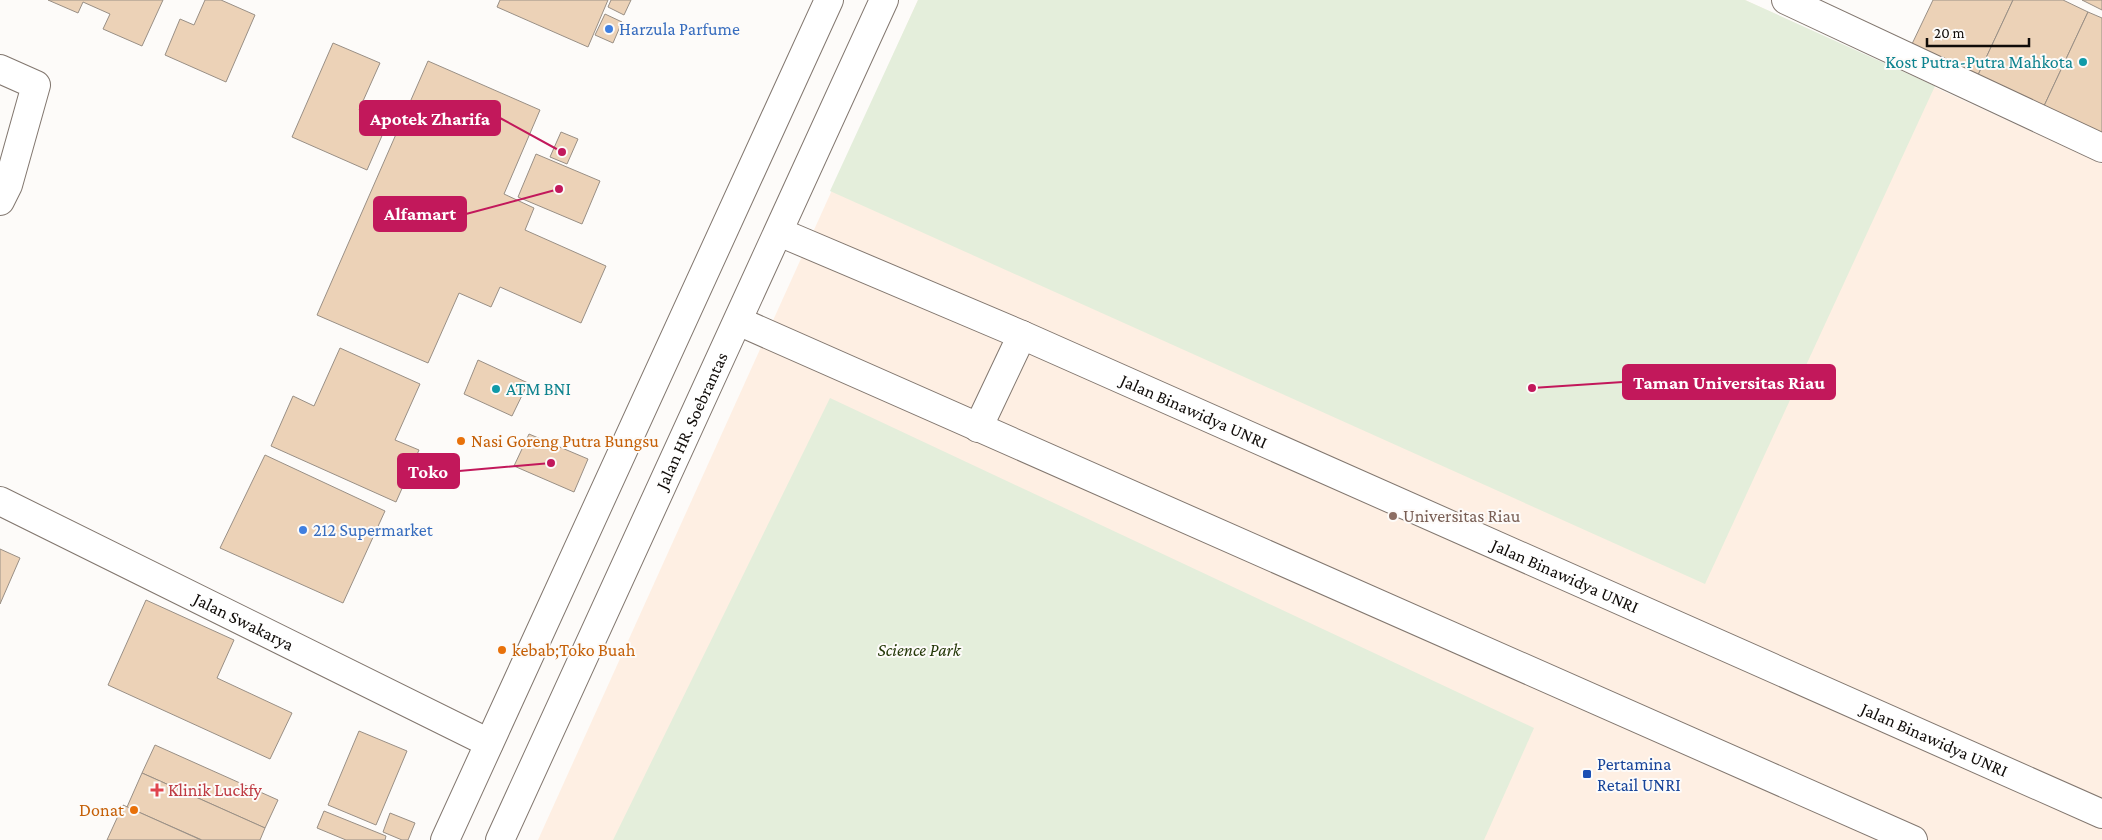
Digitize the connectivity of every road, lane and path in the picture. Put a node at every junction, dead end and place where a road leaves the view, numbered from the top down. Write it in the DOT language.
graph roads {
  1 [pos="828,0"];
  2 [pos="884,0"];
  3 [pos="1786,0"];
  4 [pos="0,70"];
  5 [pos="2102,148"];
  6 [pos="0,201"];
  7 [pos="779,232"];
  8 [pos="738,321"];
  9 [pos="1022,335"];
  10 [pos="978,428"];
  11 [pos="0,501"];
  12 [pos="489,743"];
  13 [pos="2102,814"];
  14 [pos="445,840"];
  15 [pos="500,840"];
  16 [pos="1913,840"];
  1 -- 12 [label="main road"];
  2 -- 7 [label="main road, Jalan HR. Soebrantas"];
  3 -- 5 [label="main road"];
  4 -- 6 [label="main road"];
  7 -- 8 [label="main road, Jalan HR. Soebrantas"];
  7 -- 9 [label="main road, Jalan Binawidya UNRI"];
  8 -- 10 [label="main road"];
  8 -- 15 [label="main road, Jalan HR. Soebrantas"];
  9 -- 10 [label="main road"];
  9 -- 13 [label="main road, Jalan Binawidya UNRI"];
  10 -- 16 [label="main road"];
  11 -- 12 [label="main road, Jalan Swakarya"];
  12 -- 14 [label="main road"];
}
